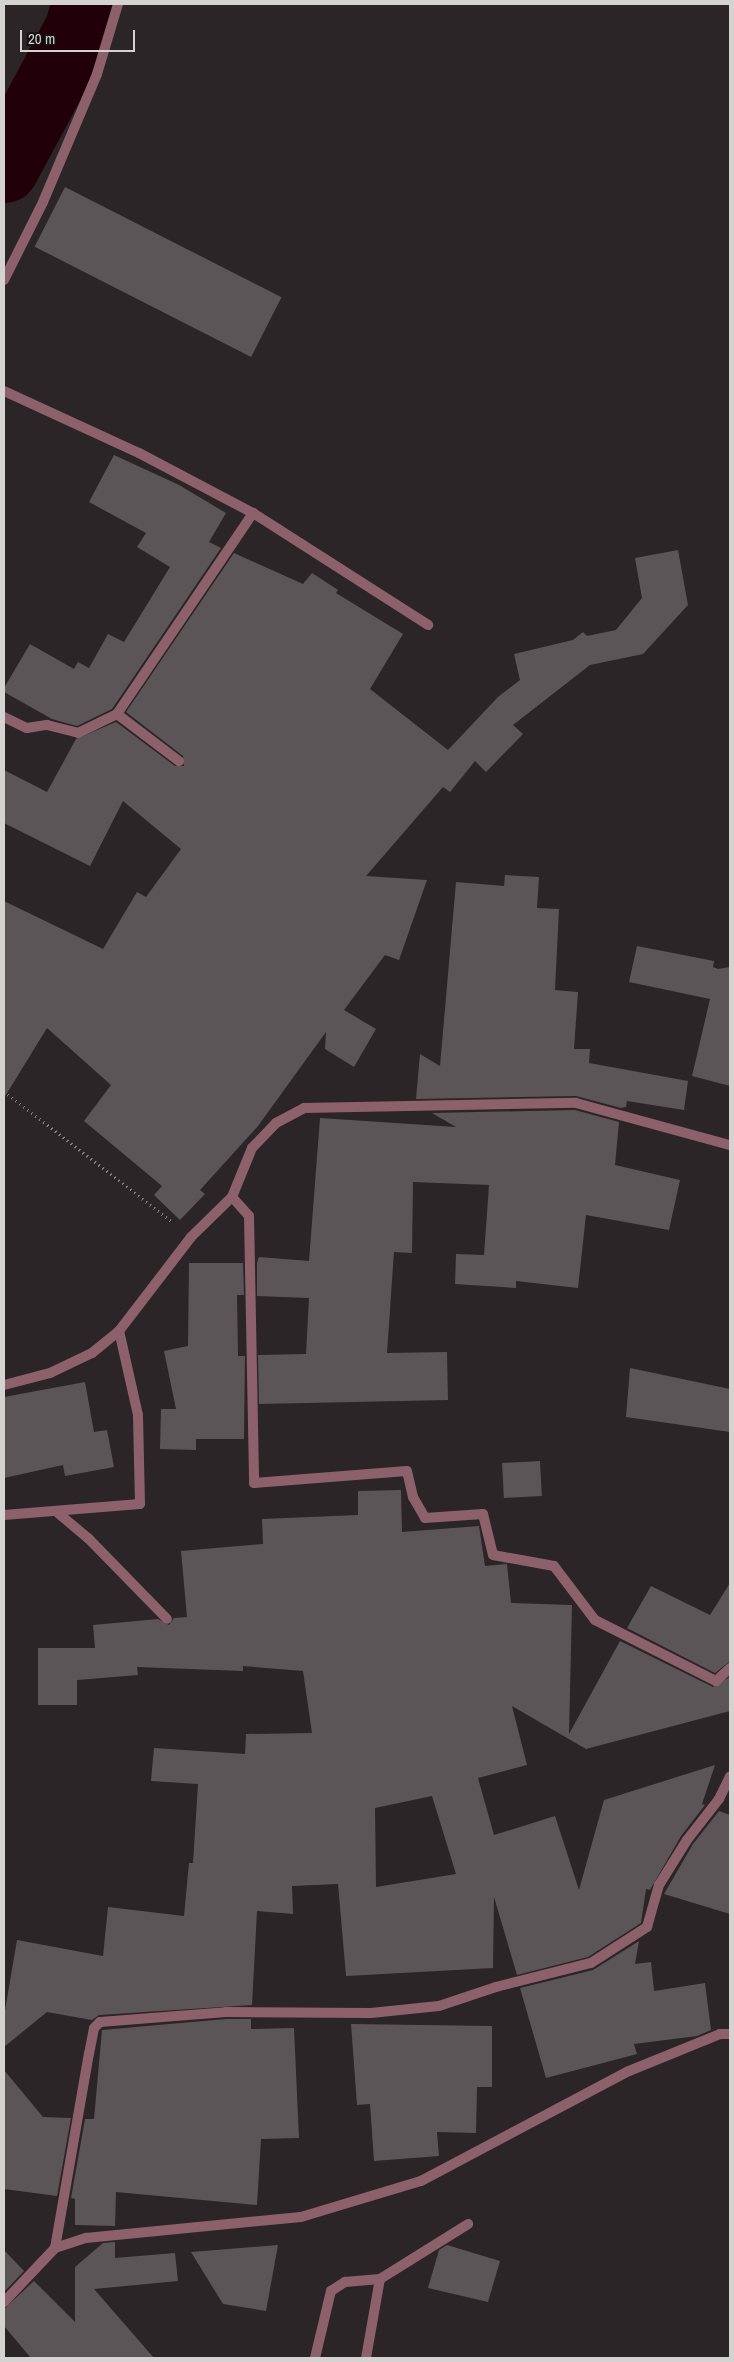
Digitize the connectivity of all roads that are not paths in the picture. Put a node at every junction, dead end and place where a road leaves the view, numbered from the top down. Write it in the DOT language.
graph roads {
  1 [pos="118,4"];
  2 [pos="4,280"];
  3 [pos="4,391"];
  4 [pos="253,513"];
  5 [pos="428,625"];
  6 [pos="117,714"];
  7 [pos="4,717"];
  8 [pos="179,761"];
  9 [pos="730,1145"];
  10 [pos="232,1197"];
  11 [pos="119,1331"];
  12 [pos="4,1385"];
  13 [pos="58,1513"];
  14 [pos="4,1515"];
  15 [pos="167,1619"];
  16 [pos="730,1668"];
  17 [pos="730,1776"];
  18 [pos="730,2034"];
  19 [pos="468,2224"];
  20 [pos="55,2248"];
  21 [pos="380,2279"];
  22 [pos="4,2302"];
  23 [pos="315,2358"];
  24 [pos="366,2358"];
  1 -- 2 [label="street"];
  3 -- 4 [label="street"];
  4 -- 5 [label="street"];
  4 -- 6 [label="street"];
  6 -- 7 [label="street"];
  6 -- 8 [label="street"];
  9 -- 10 [label="street"];
  10 -- 11 [label="street"];
  10 -- 16 [label="street"];
  11 -- 12 [label="street"];
  11 -- 13 [label="street"];
  13 -- 14 [label="street"];
  13 -- 15 [label="street"];
  17 -- 20 [label="street"];
  18 -- 20 [label="street"];
  19 -- 21 [label="street"];
  20 -- 22 [label="street"];
  21 -- 23 [label="street"];
  21 -- 24 [label="street"];
}
